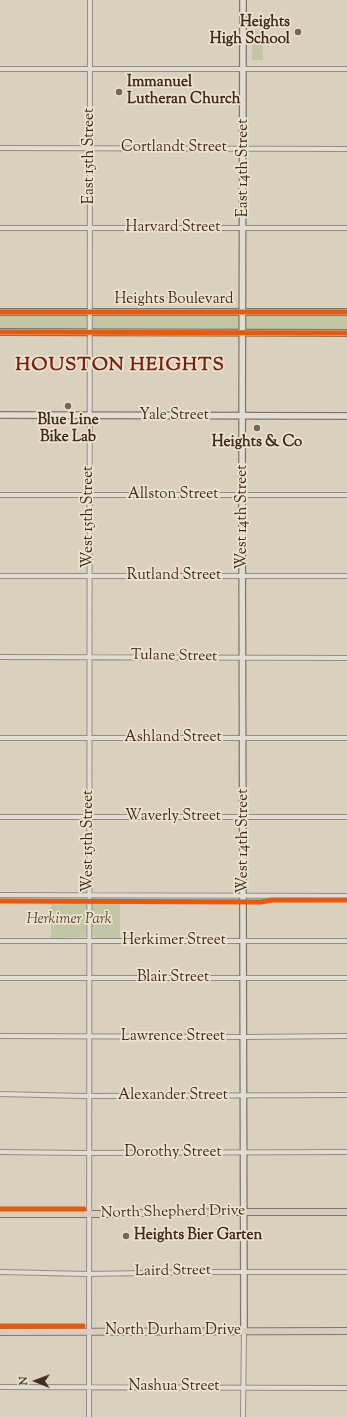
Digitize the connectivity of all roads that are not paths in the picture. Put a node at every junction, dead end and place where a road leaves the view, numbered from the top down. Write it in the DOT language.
graph roads {
  1 [pos="90,0"];
  2 [pos="244,0"];
  3 [pos="0,68"];
  4 [pos="90,69"];
  5 [pos="244,69"];
  6 [pos="347,69"];
  7 [pos="0,148"];
  8 [pos="90,148"];
  9 [pos="244,148"];
  10 [pos="347,149"];
  11 [pos="0,228"];
  12 [pos="89,228"];
  13 [pos="347,228"];
  14 [pos="244,229"];
  15 [pos="0,312"];
  16 [pos="89,312"];
  17 [pos="347,312"];
  18 [pos="244,313"];
  19 [pos="0,332"];
  20 [pos="89,332"];
  21 [pos="243,332"];
  22 [pos="347,333"];
  23 [pos="0,415"];
  24 [pos="90,415"];
  25 [pos="243,416"];
  26 [pos="347,416"];
  27 [pos="0,495"];
  28 [pos="89,495"];
  29 [pos="242,495"];
  30 [pos="347,495"];
  31 [pos="0,576"];
  32 [pos="89,576"];
  33 [pos="243,576"];
  34 [pos="347,576"];
  35 [pos="0,657"];
  36 [pos="89,657"];
  37 [pos="243,658"];
  38 [pos="347,658"];
  39 [pos="0,738"];
  40 [pos="89,738"];
  41 [pos="243,738"];
  42 [pos="347,738"];
  43 [pos="0,817"];
  44 [pos="89,817"];
  45 [pos="244,817"];
  46 [pos="347,817"];
  47 [pos="0,895"];
  48 [pos="89,895"];
  49 [pos="244,896"];
  50 [pos="347,896"];
  51 [pos="0,941"];
  52 [pos="89,941"];
  53 [pos="244,941"];
  54 [pos="347,941"];
  55 [pos="0,978"];
  56 [pos="89,978"];
  57 [pos="244,978"];
  58 [pos="347,978"];
  59 [pos="0,1036"];
  60 [pos="347,1036"];
  61 [pos="89,1037"];
  62 [pos="244,1037"];
  63 [pos="0,1094"];
  64 [pos="88,1095"];
  65 [pos="347,1095"];
  66 [pos="244,1096"];
  67 [pos="0,1152"];
  68 [pos="244,1152"];
  69 [pos="347,1152"];
  70 [pos="88,1153"];
  71 [pos="244,1212"];
  72 [pos="347,1212"];
  73 [pos="0,1214"];
  74 [pos="89,1214"];
  75 [pos="0,1272"];
  76 [pos="244,1272"];
  77 [pos="347,1272"];
  78 [pos="88,1274"];
  79 [pos="244,1331"];
  80 [pos="347,1331"];
  81 [pos="0,1332"];
  82 [pos="89,1332"];
  83 [pos="0,1387"];
  84 [pos="243,1387"];
  85 [pos="89,1388"];
  86 [pos="347,1388"];
  87 [pos="89,1417"];
  88 [pos="243,1417"];
  1 -- 4 [label="street, East 15th Street"];
  2 -- 5 [label="street, East 14th Street"];
  3 -- 4 [label="street"];
  4 -- 5 [label="street"];
  4 -- 8 [label="street, East 15th Street"];
  5 -- 6 [label="street"];
  5 -- 9 [label="street, East 14th Street"];
  7 -- 8 [label="street, Cortlandt Street"];
  8 -- 9 [label="street, Cortlandt Street"];
  8 -- 12 [label="street, East 15th Street"];
  9 -- 10 [label="street, Cortlandt Street"];
  9 -- 14 [label="street, East 14th Street"];
  11 -- 12 [label="street, Harvard Street"];
  12 -- 14 [label="street, Harvard Street"];
  12 -- 16 [label="street, East 15th Street"];
  13 -- 14 [label="street, Harvard Street"];
  14 -- 18 [label="street, East 14th Street"];
  15 -- 16 [label="street, Heights Boulevard"];
  16 -- 18 [label="street, Heights Boulevard"];
  16 -- 20 [label="street, West 15th Street"];
  17 -- 18 [label="street, Heights Boulevard"];
  18 -- 21 [label="street, West 14th Street"];
  19 -- 20 [label="street"];
  20 -- 21 [label="street"];
  20 -- 24 [label="street, West 15th Street"];
  21 -- 22 [label="street"];
  21 -- 25 [label="street, West 14th Street"];
  23 -- 24 [label="street, Yale Street"];
  24 -- 25 [label="street, Yale Street"];
  24 -- 28 [label="street, West 15th Street"];
  25 -- 26 [label="street, Yale Street"];
  25 -- 29 [label="street, West 14th Street"];
  27 -- 28 [label="street, Allston Street"];
  28 -- 29 [label="street, Allston Street"];
  28 -- 32 [label="street, West 15th Street"];
  29 -- 30 [label="street, Allston Street"];
  29 -- 33 [label="street, West 14th Street"];
  31 -- 32 [label="street, Rutland Street"];
  32 -- 33 [label="street, Rutland Street"];
  32 -- 36 [label="street, West 15th Street"];
  33 -- 34 [label="street, Rutland Street"];
  33 -- 37 [label="street, West 14th Street"];
  35 -- 36 [label="street, Tulane Street"];
  36 -- 37 [label="street, Tulane Street"];
  36 -- 40 [label="street, West 15th Street"];
  37 -- 38 [label="street, Tulane Street"];
  37 -- 41 [label="street, West 14th Street"];
  39 -- 40 [label="street, Ashland Street"];
  40 -- 41 [label="street, Ashland Street"];
  40 -- 44 [label="street, West 15th Street"];
  41 -- 42 [label="street, Ashland Street"];
  41 -- 45 [label="street, West 14th Street"];
  43 -- 44 [label="street, Waverly Street"];
  44 -- 45 [label="street, Waverly Street"];
  44 -- 48 [label="street, West 15th Street"];
  45 -- 46 [label="street, Waverly Street"];
  45 -- 49 [label="street, West 14th Street"];
  47 -- 48 [label="street"];
  48 -- 49 [label="street"];
  48 -- 52 [label="street, West 15th Street"];
  49 -- 50 [label="street"];
  49 -- 53 [label="street, West 14th Street"];
  51 -- 52 [label="street, Herkimer Street"];
  52 -- 53 [label="street, Herkimer Street"];
  52 -- 56 [label="street, West 15th Street"];
  53 -- 54 [label="street, Herkimer Street"];
  53 -- 57 [label="street, West 14th Street"];
  55 -- 56 [label="street, Blair Street"];
  56 -- 57 [label="street, Blair Street"];
  56 -- 61 [label="street, West 15th Street"];
  57 -- 58 [label="street, Blair Street"];
  57 -- 62 [label="street, West 14th Street"];
  59 -- 61 [label="street, Lawrence Street"];
  60 -- 62 [label="street, Lawrence Street"];
  61 -- 62 [label="street, Lawrence Street"];
  61 -- 64 [label="street, West 15th Street"];
  62 -- 66 [label="street, West 14th Street"];
  63 -- 64 [label="street, Alexander Street"];
  64 -- 66 [label="street, Alexander Street"];
  64 -- 70 [label="street, West 15th Street"];
  65 -- 66 [label="street, Alexander Street"];
  66 -- 68 [label="street, West 14th Street"];
  67 -- 70 [label="street, Dorothy Street"];
  68 -- 69 [label="street, Dorothy Street"];
  68 -- 70 [label="street, Dorothy Street"];
  68 -- 71 [label="street, West 14th Street"];
  70 -- 74 [label="street, West 15th Street"];
  71 -- 72 [label="main road, North Shepherd Drive"];
  71 -- 74 [label="main road, North Shepherd Drive"];
  71 -- 76 [label="street, West 14th Street"];
  73 -- 74 [label="main road, North Shepherd Drive"];
  74 -- 78 [label="street, West 15th Street"];
  75 -- 78 [label="street, Laird Street"];
  76 -- 77 [label="street, Laird Street"];
  76 -- 78 [label="street, Laird Street"];
  76 -- 79 [label="street, West 14th Street"];
  78 -- 82 [label="street, West 15th Street"];
  79 -- 80 [label="main road, North Durham Drive"];
  79 -- 82 [label="main road, North Durham Drive"];
  79 -- 84 [label="street, West 14th Street"];
  81 -- 82 [label="main road, North Durham Drive"];
  82 -- 85 [label="street, West 15th Street"];
  83 -- 85 [label="street, Nashua Street"];
  84 -- 85 [label="street, Nashua Street"];
  84 -- 86 [label="street, Nashua Street"];
  84 -- 88 [label="street, West 14th Street"];
  85 -- 87 [label="street, West 15th Street"];
}
